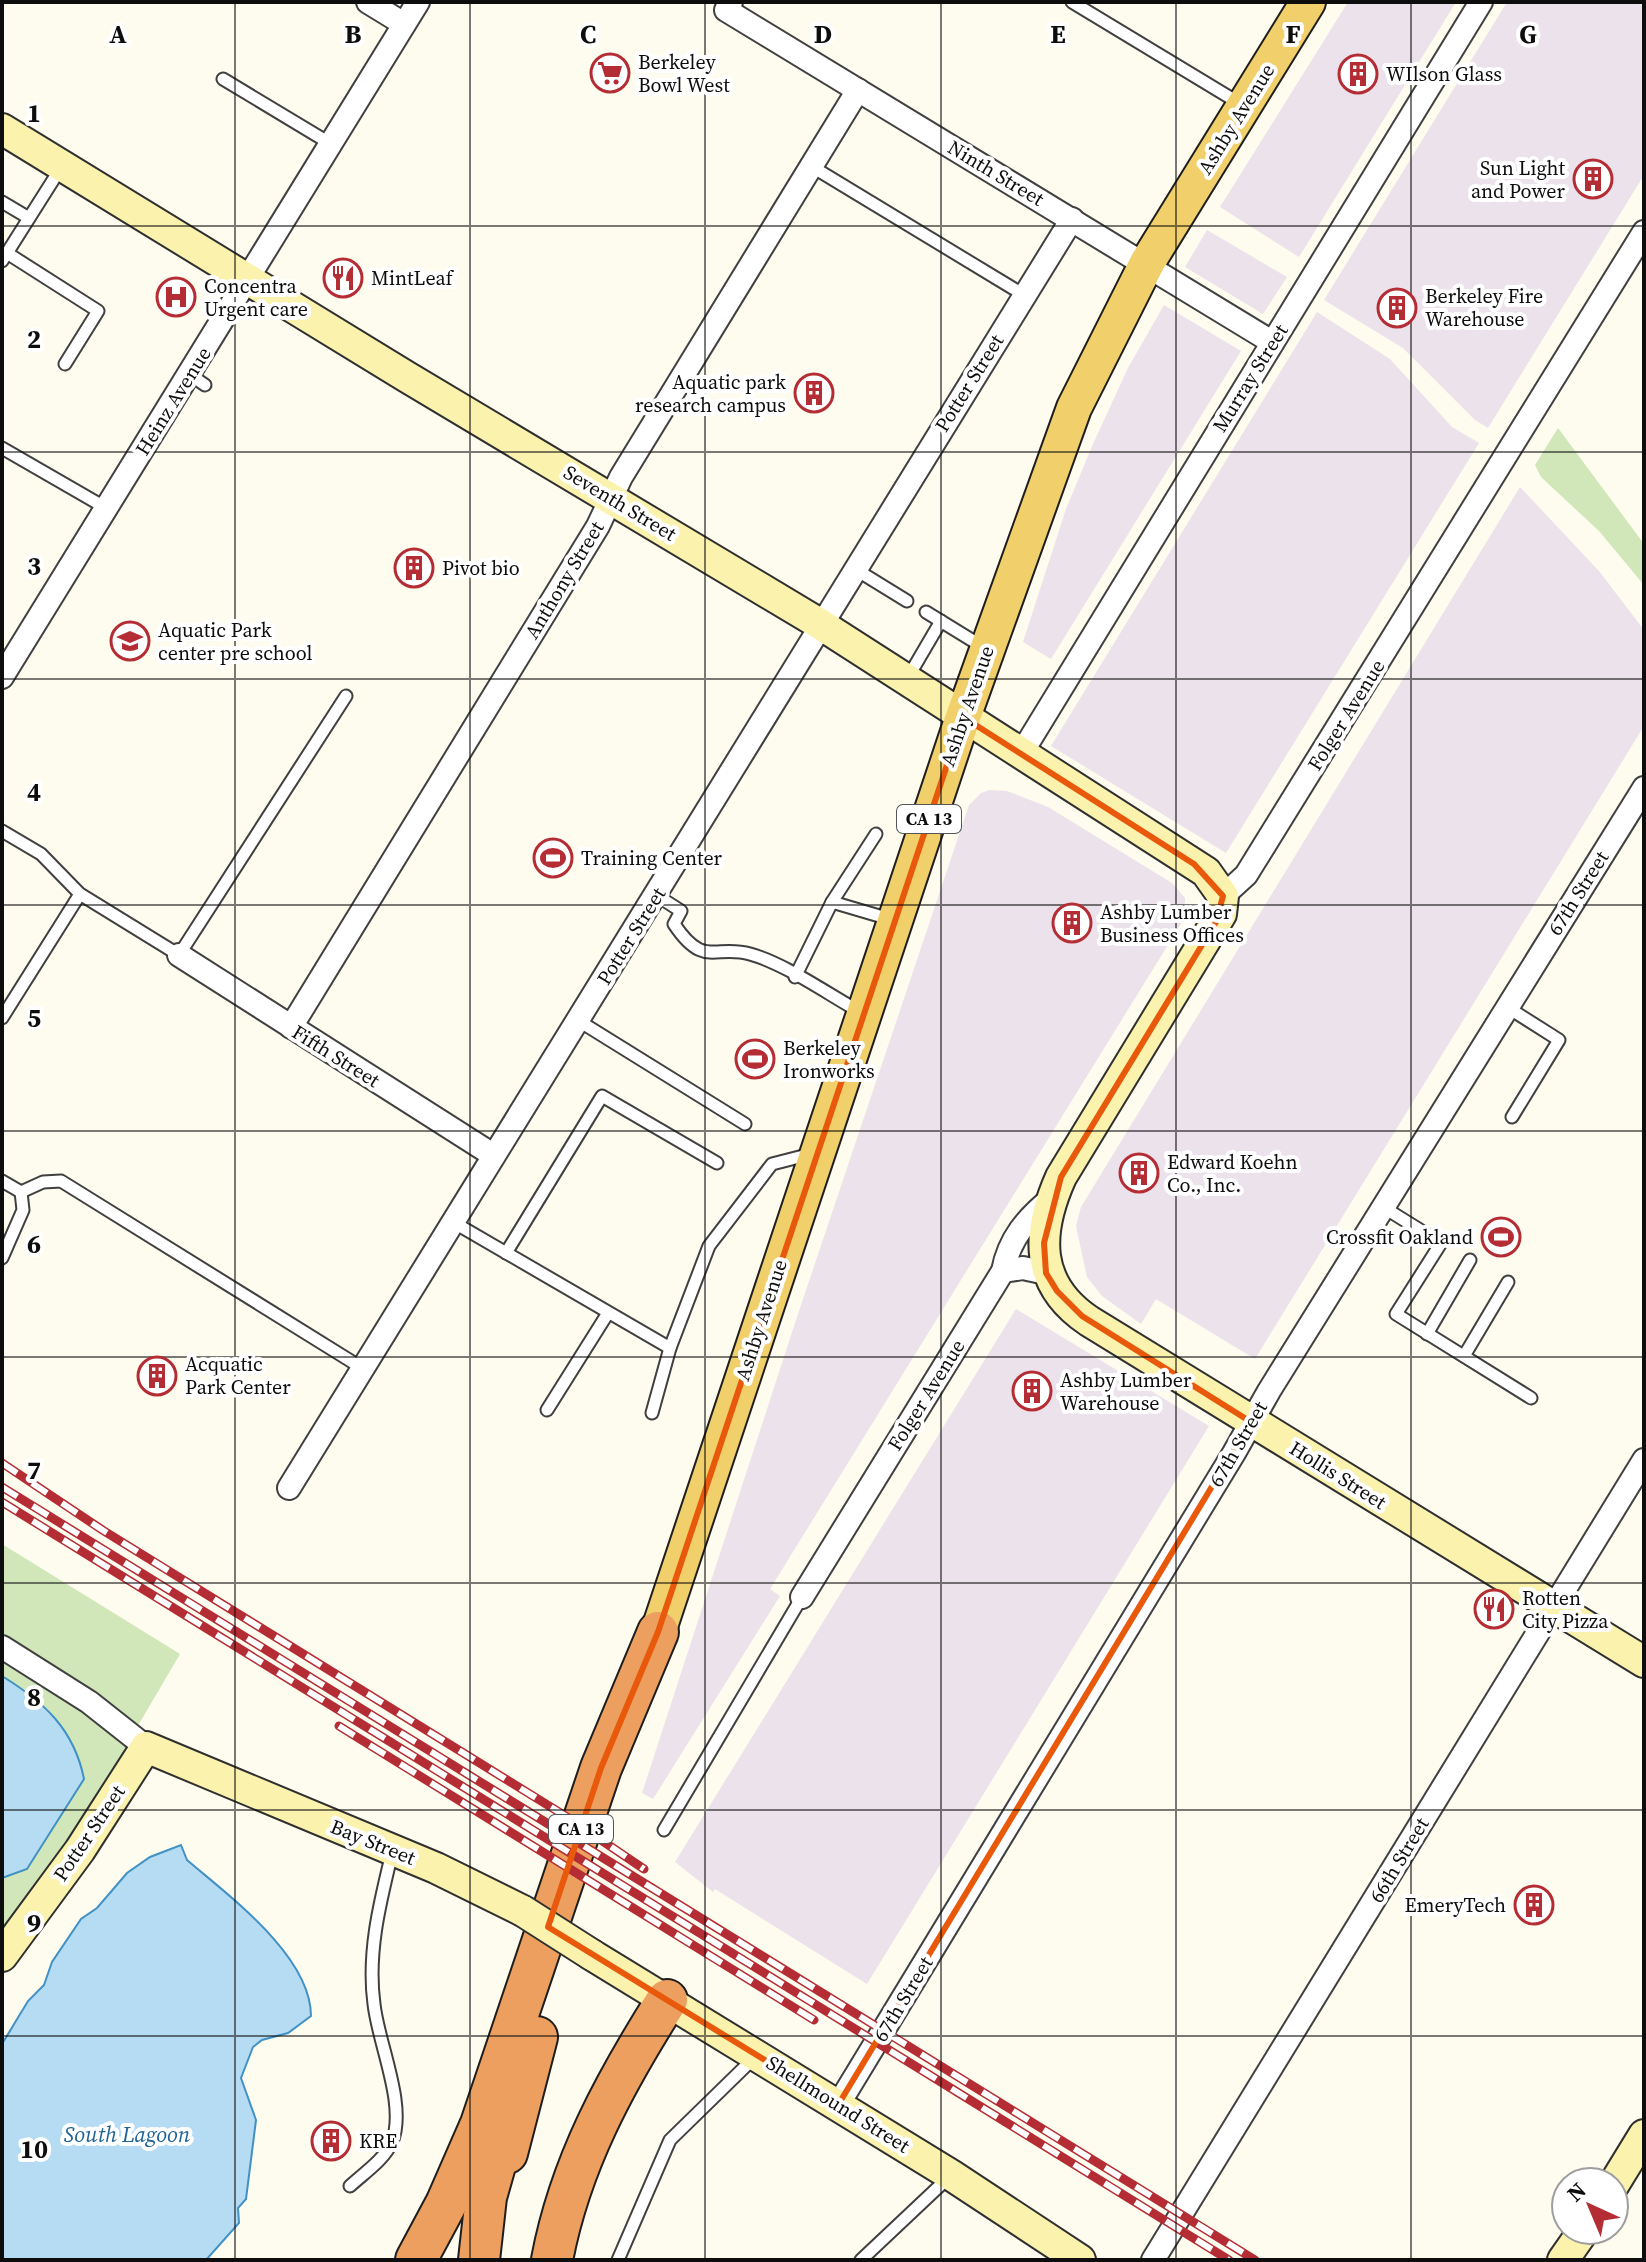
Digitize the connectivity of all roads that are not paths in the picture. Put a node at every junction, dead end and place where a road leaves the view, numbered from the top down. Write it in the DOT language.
graph roads {
  1 [pos="368,2"];
  2 [pos="418,2"];
  3 [pos="731,2"];
  4 [pos="1072,2"];
  5 [pos="1308,2"];
  6 [pos="1481,2"];
  7 [pos="404,24"];
  8 [pos="223,79"];
  9 [pos="858,90"];
  10 [pos="1243,106"];
  11 [pos="2,129"];
  12 [pos="331,144"];
  13 [pos="62,166"];
  14 [pos="811,166"];
  15 [pos="2,202"];
  16 [pos="29,218"];
  17 [pos="1072,219"];
  18 [pos="1644,232"];
  19 [pos="4,257"];
  20 [pos="1147,263"];
  21 [pos="247,280"];
  22 [pos="1024,295"];
  23 [pos="1272,342"];
  24 [pos="65,364"];
  25 [pos="2,448"];
  26 [pos="611,498"];
  27 [pos="106,508"];
  28 [pos="854,569"];
  29 [pos="907,601"];
  30 [pos="926,612"];
  31 [pos="941,621"];
  32 [pos="820,624"];
  33 [pos="987,649"];
  34 [pos="2,677"];
  35 [pos="907,680"];
  36 [pos="346,696"];
  37 [pos="963,717"];
  38 [pos="1021,754"];
  39 [pos="1644,788"];
  40 [pos="2,831"];
  41 [pos="876,834"];
  42 [pos="80,894"];
  43 [pos="656,895"];
  44 [pos="1223,896"];
  45 [pos="832,902"];
  46 [pos="895,921"];
  47 [pos="179,955"];
  48 [pos="795,977"];
  49 [pos="1507,1007"];
  50 [pos="864,1014"];
  51 [pos="2,1018"];
  52 [pos="579,1021"];
  53 [pos="291,1027"];
  54 [pos="1512,1117"];
  55 [pos="745,1124"];
  56 [pos="816,1153"];
  57 [pos="493,1155"];
  58 [pos="717,1163"];
  59 [pos="2,1181"];
  60 [pos="21,1192"];
  61 [pos="1052,1198"];
  62 [pos="1383,1207"];
  63 [pos="452,1221"];
  64 [pos="506,1253"];
  65 [pos="2,1258"];
  66 [pos="1470,1260"];
  67 [pos="1003,1271"];
  68 [pos="1046,1273"];
  69 [pos="1508,1282"];
  70 [pos="608,1313"];
  71 [pos="1427,1334"];
  72 [pos="670,1348"];
  73 [pos="1464,1356"];
  74 [pos="362,1368"];
  75 [pos="1531,1398"];
  76 [pos="547,1410"];
  77 [pos="652,1413"];
  78 [pos="1251,1422"];
  79 [pos="1644,1460"];
  80 [pos="289,1488"];
  81 [pos="802,1597"];
  82 [pos="1554,1607"];
  83 [pos="658,1632"];
  84 [pos="2,1647"];
  85 [pos="1644,1662"];
  86 [pos="146,1747"];
  87 [pos="664,1830"];
  88 [pos="393,1850"];
  89 [pos="592,1955"];
  90 [pos="2,1956"];
  91 [pos="667,2000"];
  92 [pos="537,2037"];
  93 [pos="757,2054"];
  94 [pos="838,2105"];
  95 [pos="1644,2135"];
  96 [pos="473,2144"];
  97 [pos="1625,2166"];
  98 [pos="951,2175"];
  99 [pos="350,2186"];
  100 [pos="408,2260"];
  101 [pos="416,2260"];
  102 [pos="479,2260"];
  103 [pos="490,2260"];
  104 [pos="552,2260"];
  105 [pos="618,2260"];
  106 [pos="861,2260"];
  107 [pos="1080,2260"];
  108 [pos="1153,2260"];
  1 -- 7 [label="street"];
  2 -- 7 [label="street, Heinz Avenue"];
  3 -- 9 [label="street, Ninth Street"];
  4 -- 10 [label="lane"];
  5 -- 10 [label="main road, Ashby Avenue / CA 13"];
  6 -- 23 [label="street, Murray Street"];
  7 -- 12 [label="street, Heinz Avenue"];
  8 -- 12 [label="lane"];
  9 -- 14 [label="street, Anthony Street"];
  9 -- 17 [label="street, Ninth Street"];
  10 -- 20 [label="main road, Ashby Avenue / CA 13"];
  11 -- 13 [label="street, Seventh Street"];
  12 -- 21 [label="street, Heinz Avenue"];
  13 -- 16 [label="lane"];
  13 -- 21 [label="street, Seventh Street"];
  14 -- 22 [label="lane"];
  14 -- 26 [label="street, Anthony Street"];
  15 -- 16 [label="lane"];
  16 -- 19 [label="lane"];
  17 -- 20 [label="street, Ninth Street"];
  17 -- 22 [label="street, Potter Street"];
  18 -- 44 [label="street, Folger Avenue"];
  19 -- 24 [label="lane"];
  20 -- 23 [label="street, Ninth Street"];
  20 -- 33 [label="main road, Ashby Avenue / CA 13"];
  21 -- 26 [label="street, Seventh Street"];
  21 -- 27 [label="street, Heinz Avenue"];
  22 -- 28 [label="street, Potter Street"];
  23 -- 38 [label="street, Murray Street"];
  25 -- 27 [label="lane"];
  26 -- 32 [label="street, Seventh Street"];
  26 -- 53 [label="street, Anthony Street"];
  27 -- 34 [label="street, Heinz Avenue"];
  28 -- 29 [label="lane"];
  28 -- 32 [label="street, Potter Street"];
  30 -- 31 [label="lane"];
  31 -- 33 [label="lane"];
  31 -- 35 [label="lane"];
  32 -- 35 [label="street, Seventh Street"];
  32 -- 43 [label="street, Potter Street"];
  33 -- 37 [label="main road, Ashby Avenue / CA 13"];
  35 -- 37 [label="street, Seventh Street"];
  36 -- 47 [label="lane"];
  37 -- 38 [label="street, Seventh Street"];
  37 -- 46 [label="main road, Ashby Avenue / CA 13"];
  38 -- 44 [label="street, Seventh Street"];
  39 -- 49 [label="street, 67th Street"];
  40 -- 42 [label="lane"];
  41 -- 45 [label="lane"];
  42 -- 47 [label="lane"];
  42 -- 51 [label="lane"];
  43 -- 48 [label="lane"];
  43 -- 52 [label="street, Potter Street"];
  44 -- 61 [label="street, Folger Avenue"];
  45 -- 46 [label="lane"];
  45 -- 48 [label="lane"];
  46 -- 50 [label="main road, Ashby Avenue / CA 13"];
  47 -- 53 [label="street, Fifth Street"];
  48 -- 50 [label="lane"];
  49 -- 54 [label="lane"];
  49 -- 62 [label="street, 67th Street"];
  50 -- 56 [label="main road, Ashby Avenue / CA 13"];
  52 -- 55 [label="lane"];
  52 -- 57 [label="street, Potter Street"];
  53 -- 57 [label="street, Fifth Street"];
  56 -- 72 [label="lane"];
  56 -- 83 [label="main road, Ashby Avenue / CA 13"];
  57 -- 63 [label="street, Potter Street"];
  58 -- 64 [label="lane"];
  59 -- 60 [label="lane"];
  60 -- 65 [label="lane"];
  60 -- 74 [label="lane"];
  61 -- 67 [label="street, Folger Avenue"];
  61 -- 68 [label="street, Folger Avenue"];
  62 -- 71 [label="lane"];
  62 -- 78 [label="street, 67th Street"];
  63 -- 64 [label="lane"];
  63 -- 74 [label="street, Potter Street"];
  64 -- 70 [label="lane"];
  66 -- 71 [label="lane"];
  67 -- 68 [label="street"];
  67 -- 81 [label="street, Folger Avenue"];
  68 -- 78 [label="street, Hollis Street"];
  69 -- 73 [label="lane"];
  70 -- 72 [label="lane"];
  70 -- 76 [label="lane"];
  71 -- 73 [label="lane"];
  72 -- 77 [label="lane"];
  73 -- 75 [label="lane"];
  74 -- 80 [label="street, Potter Street"];
  78 -- 82 [label="street, Hollis Street"];
  78 -- 94 [label="street, 67th Street"];
  79 -- 82 [label="street, 66th Street"];
  81 -- 87 [label="lane"];
  82 -- 85 [label="street, Hollis Street"];
  82 -- 108 [label="street, 66th Street"];
  83 -- 92 [label="highway, CA 13"];
  83 -- 96 [label="highway, CA 13"];
  84 -- 86 [label="street"];
  86 -- 88 [label="street, Bay Street"];
  86 -- 90 [label="street, Potter Street"];
  88 -- 89 [label="street, Bay Street, bridge"];
  88 -- 99 [label="lane"];
  89 -- 91 [label="street, Shellmound Street"];
  91 -- 93 [label="street, Shellmound Street"];
  91 -- 104 [label="highway"];
  92 -- 102 [label="highway, CA 13"];
  92 -- 103 [label="highway"];
  93 -- 94 [label="street, Shellmound Street"];
  93 -- 105 [label="lane"];
  94 -- 98 [label="street, Shellmound Street"];
  95 -- 97 [label="street"];
  96 -- 100 [label="highway"];
  96 -- 101 [label="highway, CA 13"];
  98 -- 106 [label="lane"];
  98 -- 107 [label="street, Shellmound Street"];
}
